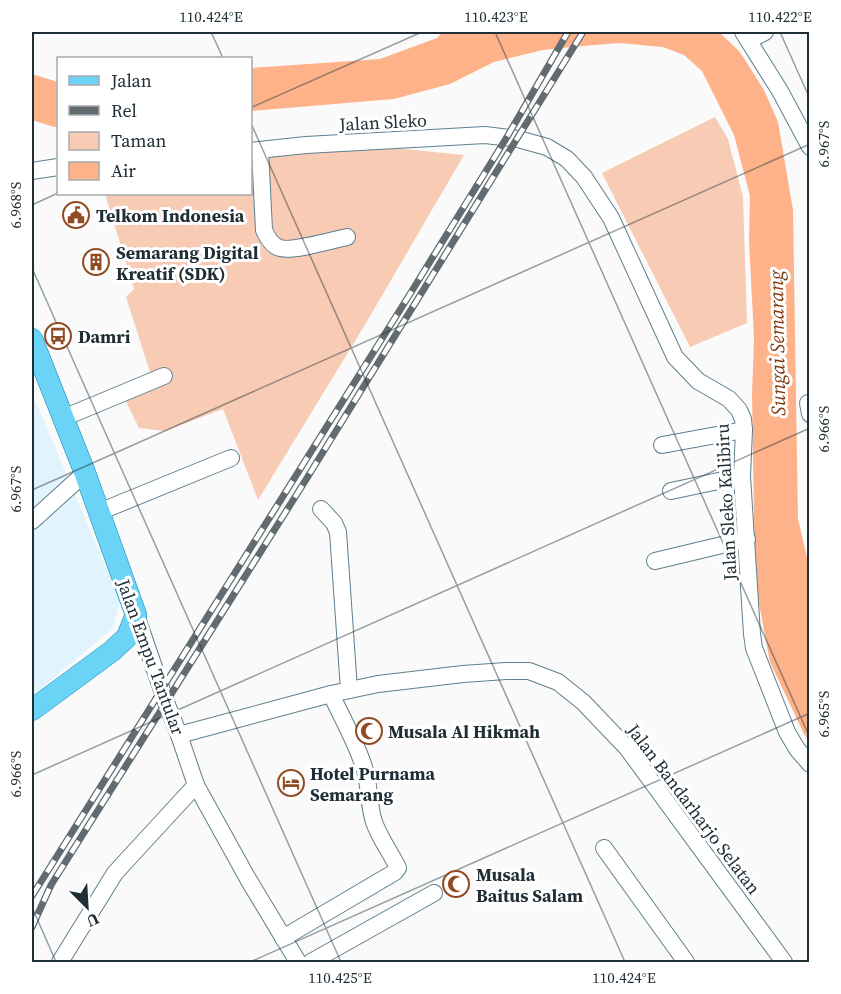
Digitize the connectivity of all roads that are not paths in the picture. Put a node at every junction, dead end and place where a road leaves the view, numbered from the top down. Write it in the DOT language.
graph roads {
  1 [pos="765,32"];
  2 [pos="746,36"];
  3 [pos="518,139"];
  4 [pos="810,147"];
  5 [pos="255,151"];
  6 [pos="57,167"];
  7 [pos="32,171"];
  8 [pos="347,237"];
  9 [pos="32,339"];
  10 [pos="164,376"];
  11 [pos="63,418"];
  12 [pos="744,429"];
  13 [pos="662,445"];
  14 [pos="231,458"];
  15 [pos="85,473"];
  16 [pos="742,476"];
  17 [pos="671,491"];
  18 [pos="321,509"];
  19 [pos="99,512"];
  20 [pos="32,521"];
  21 [pos="747,539"];
  22 [pos="655,561"];
  23 [pos="136,615"];
  24 [pos="350,690"];
  25 [pos="331,694"];
  26 [pos="32,710"];
  27 [pos="179,735"];
  28 [pos="810,764"];
  29 [pos="196,785"];
  30 [pos="604,848"];
  31 [pos="434,893"];
  32 [pos="283,938"];
  33 [pos="60,963"];
  34 [pos="298,963"];
  35 [pos="311,963"];
  36 [pos="686,963"];
  37 [pos="784,963"];
  1 -- 2 [label="street"];
  2 -- 4 [label="street"];
  3 -- 5 [label="street, Jalan Sleko"];
  3 -- 12 [label="street, Jalan Sleko Kalibiru"];
  5 -- 8 [label="street"];
  6 -- 7 [label="street"];
  9 -- 11 [label="main road, Jalan Empu Tantular"];
  10 -- 11 [label="street"];
  11 -- 15 [label="main road, Jalan Empu Tantular"];
  12 -- 13 [label="street"];
  12 -- 16 [label="street, Jalan Sleko Kalibiru"];
  14 -- 19 [label="street"];
  15 -- 19 [label="main road, Jalan Empu Tantular"];
  15 -- 20 [label="street"];
  16 -- 17 [label="street"];
  16 -- 21 [label="street, Jalan Sleko Kalibiru"];
  18 -- 24 [label="street"];
  19 -- 23 [label="main road, Jalan Empu Tantular"];
  21 -- 22 [label="street"];
  21 -- 28 [label="street, Jalan Sleko Kalibiru"];
  23 -- 26 [label="main road"];
  23 -- 27 [label="street, Jalan Empu Tantular"];
  24 -- 25 [label="street, Jalan Bandarharjo Selatan"];
  24 -- 37 [label="street, Jalan Bandarharjo Selatan"];
  25 -- 27 [label="street, Jalan Bandarharjo Selatan"];
  25 -- 32 [label="street"];
  27 -- 29 [label="street, Jalan Empu Tantular"];
  29 -- 32 [label="street, Jalan Empu Tantular"];
  29 -- 33 [label="street"];
  30 -- 36 [label="street"];
  31 -- 35 [label="street"];
  32 -- 34 [label="street, Jalan Empu Tantular"];
}
